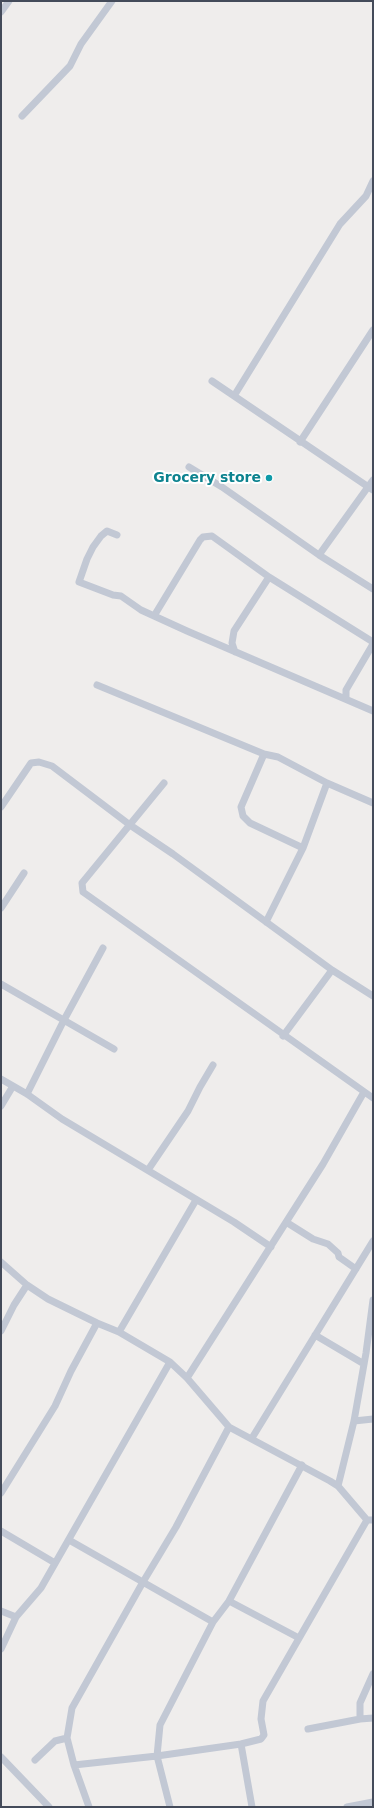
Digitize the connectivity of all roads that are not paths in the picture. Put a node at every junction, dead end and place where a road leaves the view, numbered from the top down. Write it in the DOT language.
graph roads {
  1 [pos="9,1"];
  2 [pos="112,1"];
  3 [pos="1,12"];
  4 [pos="22,116"];
  5 [pos="373,181"];
  6 [pos="373,330"];
  7 [pos="212,381"];
  8 [pos="234,396"];
  9 [pos="300,442"];
  10 [pos="189,467"];
  11 [pos="373,480"];
  12 [pos="370,489"];
  13 [pos="117,535"];
  14 [pos="318,555"];
  15 [pos="269,577"];
  16 [pos="373,589"];
  17 [pos="154,616"];
  18 [pos="373,643"];
  19 [pos="235,652"];
  20 [pos="97,685"];
  21 [pos="346,699"];
  22 [pos="373,711"];
  23 [pos="264,754"];
  24 [pos="164,783"];
  25 [pos="327,783"];
  26 [pos="373,802"];
  27 [pos="1,807"];
  28 [pos="130,825"];
  29 [pos="303,848"];
  30 [pos="24,873"];
  31 [pos="1,908"];
  32 [pos="266,922"];
  33 [pos="103,948"];
  34 [pos="332,970"];
  35 [pos="1,984"];
  36 [pos="373,996"];
  37 [pos="64,1020"];
  38 [pos="283,1036"];
  39 [pos="114,1049"];
  40 [pos="213,1065"];
  41 [pos="1,1079"];
  42 [pos="13,1086"];
  43 [pos="364,1092"];
  44 [pos="27,1094"];
  45 [pos="373,1098"];
  46 [pos="1,1106"];
  47 [pos="148,1170"];
  48 [pos="196,1200"];
  49 [pos="286,1222"];
  50 [pos="373,1241"];
  51 [pos="271,1247"];
  52 [pos="1,1262"];
  53 [pos="356,1269"];
  54 [pos="27,1285"];
  55 [pos="373,1300"];
  56 [pos="97,1323"];
  57 [pos="1,1331"];
  58 [pos="119,1332"];
  59 [pos="315,1335"];
  60 [pos="370,1353"];
  61 [pos="170,1362"];
  62 [pos="364,1364"];
  63 [pos="187,1378"];
  64 [pos="373,1419"];
  65 [pos="354,1421"];
  66 [pos="229,1427"];
  67 [pos="252,1438"];
  68 [pos="302,1465"];
  69 [pos="338,1486"];
  70 [pos="1,1493"];
  71 [pos="370,1520"];
  72 [pos="1,1531"];
  73 [pos="69,1540"];
  74 [pos="55,1563"];
  75 [pos="143,1582"];
  76 [pos="229,1601"];
  77 [pos="1,1610"];
  78 [pos="16,1617"];
  79 [pos="213,1622"];
  80 [pos="299,1638"];
  81 [pos="1,1649"];
  82 [pos="373,1674"];
  83 [pos="373,1718"];
  84 [pos="360,1719"];
  85 [pos="308,1729"];
  86 [pos="67,1738"];
  87 [pos="241,1744"];
  88 [pos="157,1756"];
  89 [pos="1,1757"];
  90 [pos="35,1760"];
  91 [pos="74,1765"];
  92 [pos="373,1802"];
  93 [pos="49,1807"];
  94 [pos="89,1807"];
  95 [pos="170,1807"];
  96 [pos="252,1807"];
  97 [pos="347,1807"];
  1 -- 3 [label="street"];
  2 -- 4 [label="street"];
  5 -- 8 [label="street"];
  6 -- 9 [label="street"];
  7 -- 8 [label="street"];
  8 -- 9 [label="street"];
  9 -- 12 [label="street"];
  10 -- 14 [label="street"];
  11 -- 12 [label="street"];
  12 -- 14 [label="street"];
  13 -- 17 [label="street"];
  14 -- 16 [label="street"];
  15 -- 17 [label="street"];
  15 -- 18 [label="street"];
  15 -- 19 [label="street"];
  17 -- 19 [label="street"];
  18 -- 21 [label="street"];
  19 -- 21 [label="street"];
  20 -- 23 [label="street"];
  21 -- 22 [label="street"];
  23 -- 25 [label="street"];
  23 -- 29 [label="street"];
  24 -- 28 [label="street"];
  25 -- 26 [label="street"];
  25 -- 29 [label="street"];
  27 -- 28 [label="street"];
  28 -- 32 [label="street"];
  28 -- 38 [label="street"];
  29 -- 32 [label="street"];
  30 -- 31 [label="street"];
  32 -- 34 [label="street"];
  33 -- 37 [label="street"];
  34 -- 36 [label="street"];
  34 -- 38 [label="street"];
  35 -- 37 [label="street"];
  37 -- 39 [label="street"];
  37 -- 44 [label="street"];
  38 -- 43 [label="street"];
  40 -- 47 [label="street"];
  41 -- 42 [label="street"];
  42 -- 44 [label="street"];
  42 -- 46 [label="street"];
  43 -- 45 [label="street"];
  43 -- 49 [label="street"];
  44 -- 47 [label="street"];
  47 -- 48 [label="street"];
  48 -- 51 [label="street"];
  48 -- 58 [label="street"];
  49 -- 51 [label="street"];
  49 -- 53 [label="street"];
  50 -- 53 [label="street"];
  51 -- 63 [label="street"];
  52 -- 54 [label="street"];
  53 -- 59 [label="street"];
  54 -- 56 [label="street"];
  54 -- 57 [label="street"];
  55 -- 60 [label="street"];
  56 -- 58 [label="street"];
  56 -- 70 [label="street"];
  58 -- 61 [label="street"];
  59 -- 62 [label="street"];
  59 -- 67 [label="street"];
  60 -- 62 [label="street"];
  61 -- 63 [label="street"];
  61 -- 73 [label="street"];
  62 -- 65 [label="street"];
  63 -- 66 [label="street"];
  64 -- 65 [label="street"];
  65 -- 69 [label="street"];
  66 -- 67 [label="street"];
  66 -- 75 [label="street"];
  67 -- 68 [label="street"];
  68 -- 69 [label="street"];
  68 -- 76 [label="street"];
  69 -- 71 [label="street"];
  71 -- 80 [label="street"];
  72 -- 74 [label="street"];
  73 -- 74 [label="street"];
  73 -- 75 [label="street"];
  74 -- 78 [label="street"];
  75 -- 79 [label="street"];
  75 -- 86 [label="street"];
  76 -- 79 [label="street"];
  76 -- 80 [label="street"];
  77 -- 78 [label="street"];
  78 -- 81 [label="street"];
  79 -- 88 [label="street"];
  80 -- 87 [label="street"];
  82 -- 84 [label="street"];
  83 -- 84 [label="street"];
  84 -- 85 [label="street"];
  86 -- 90 [label="street"];
  86 -- 91 [label="street"];
  87 -- 88 [label="street"];
  87 -- 96 [label="street"];
  88 -- 91 [label="street"];
  88 -- 95 [label="street"];
  89 -- 93 [label="street"];
  91 -- 94 [label="street"];
  92 -- 97 [label="street"];
}
